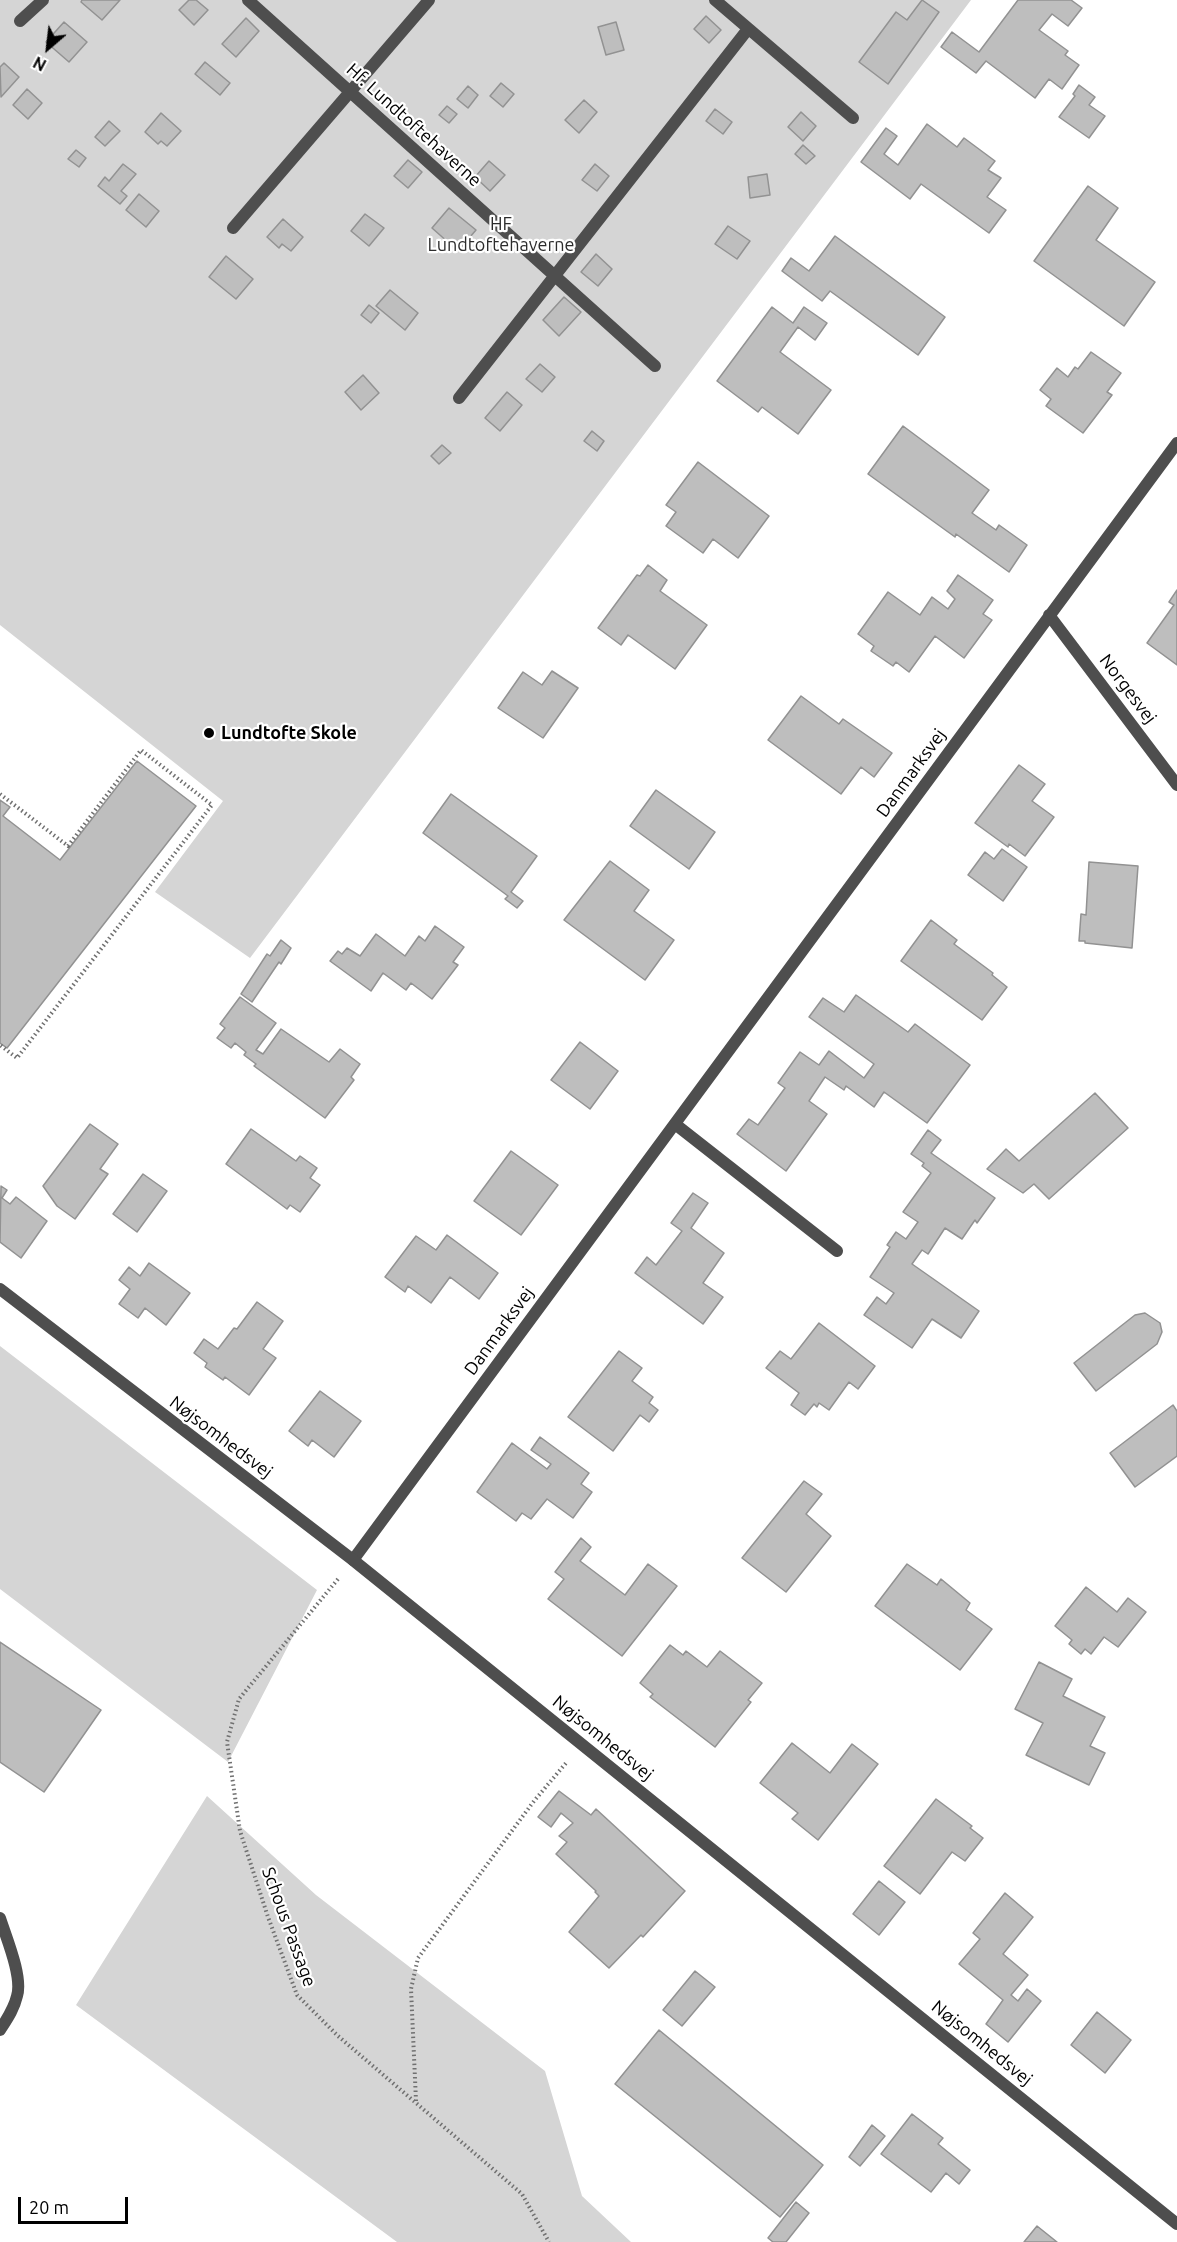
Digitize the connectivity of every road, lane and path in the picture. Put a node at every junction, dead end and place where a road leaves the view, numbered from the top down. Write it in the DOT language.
graph roads {
  1 [pos="43,0"];
  2 [pos="248,0"];
  3 [pos="429,0"];
  4 [pos="715,0"];
  5 [pos="20,21"];
  6 [pos="748,29"];
  7 [pos="350,92"];
  8 [pos="853,118"];
  9 [pos="233,228"];
  10 [pos="556,276"];
  11 [pos="655,366"];
  12 [pos="459,398"];
  13 [pos="1177,443"];
  14 [pos="1049,615"];
  15 [pos="1177,785"];
  16 [pos="0,794"];
  17 [pos="0,1045"];
  18 [pos="675,1124"];
  19 [pos="837,1251"];
  20 [pos="0,1289"];
  21 [pos="353,1560"];
  22 [pos="582,1744"];
  23 [pos="0,1918"];
  24 [pos="0,2030"];
  25 [pos="416,2102"];
  26 [pos="1177,2224"];
  27 [pos="549,2242"];
  1 -- 5 [label="street"];
  2 -- 7 [label="street, Hf. Lundtoftehaverne"];
  3 -- 7 [label="street"];
  4 -- 6 [label="street"];
  6 -- 8 [label="street"];
  6 -- 10 [label="street"];
  7 -- 9 [label="street"];
  7 -- 10 [label="street, Hf. Lundtoftehaverne"];
  10 -- 11 [label="street, Hf. Lundtoftehaverne"];
  10 -- 12 [label="street"];
  13 -- 14 [label="street, Danmarksvej"];
  14 -- 15 [label="street, Norgesvej"];
  14 -- 18 [label="street, Danmarksvej"];
  16 -- 17 [label="path"];
  18 -- 19 [label="street"];
  18 -- 21 [label="street, Danmarksvej"];
  20 -- 21 [label="street, Nøjsomhedsvej"];
  21 -- 22 [label="street, Nøjsomhedsvej"];
  21 -- 25 [label="path, Schous Passage"];
  22 -- 25 [label="path"];
  22 -- 26 [label="street, Nøjsomhedsvej"];
  23 -- 24 [label="street"];
  25 -- 27 [label="path, Schous Passage"];
}
